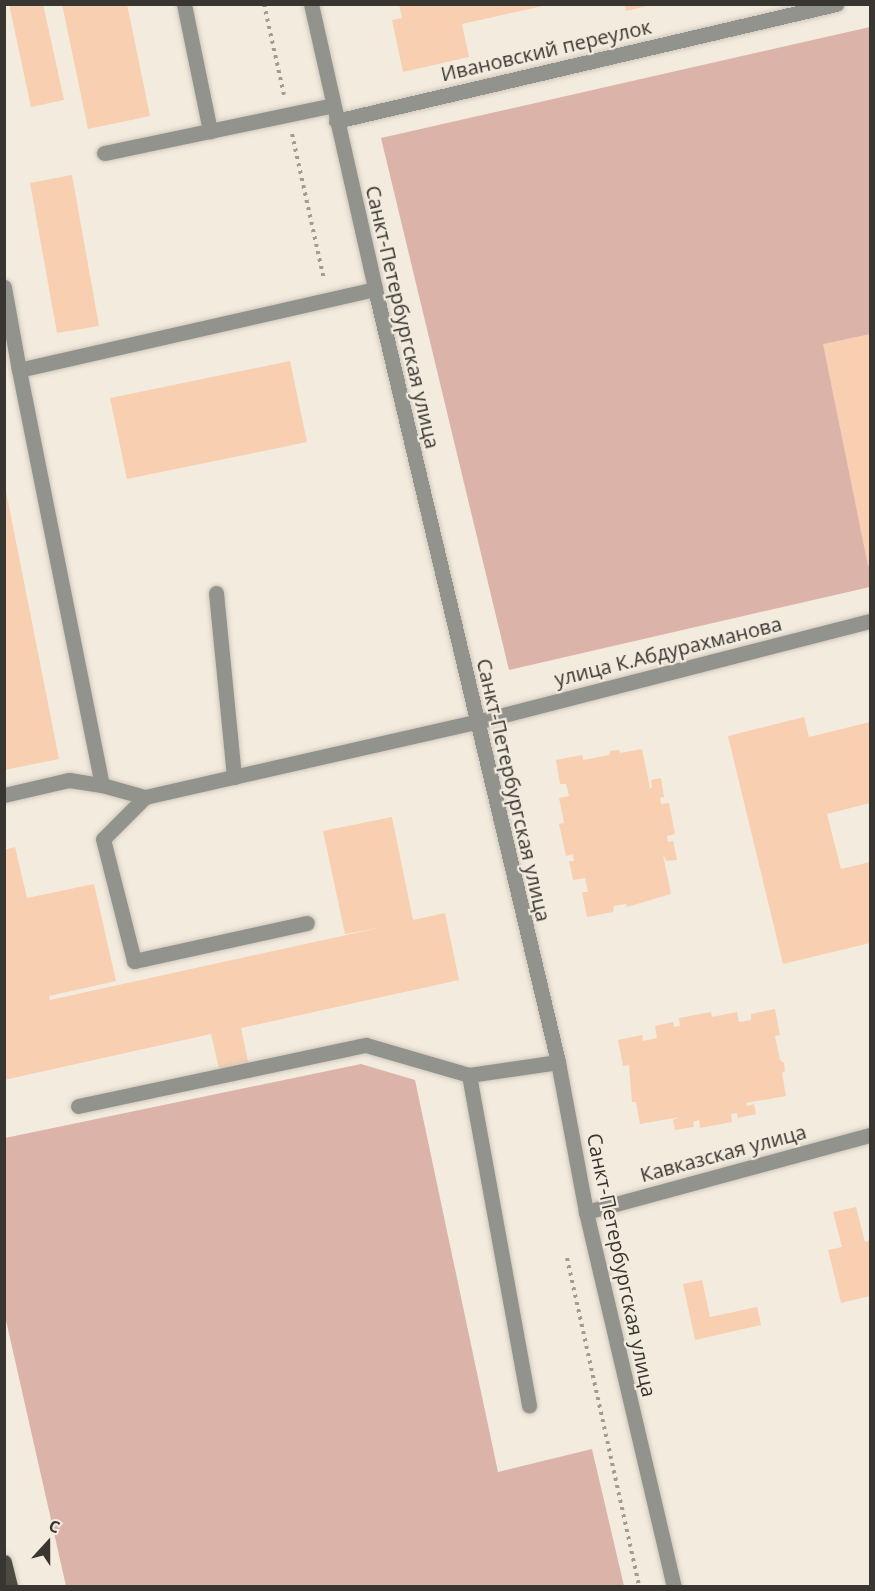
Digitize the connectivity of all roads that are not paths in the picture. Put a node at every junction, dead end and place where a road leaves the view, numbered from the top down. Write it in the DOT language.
graph roads {
  1 [pos="184,4"];
  2 [pos="311,4"];
  3 [pos="836,4"];
  4 [pos="333,105"];
  5 [pos="336,121"];
  6 [pos="210,131"];
  7 [pos="104,153"];
  8 [pos="4,287"];
  9 [pos="375,289"];
  10 [pos="19,370"];
  11 [pos="216,593"];
  12 [pos="870,621"];
  13 [pos="476,722"];
  14 [pos="234,777"];
  15 [pos="102,785"];
  16 [pos="4,795"];
  17 [pos="145,797"];
  18 [pos="307,923"];
  19 [pos="558,1062"];
  20 [pos="469,1075"];
  21 [pos="78,1106"];
  22 [pos="870,1135"];
  23 [pos="586,1212"];
  24 [pos="529,1406"];
  25 [pos="4,1562"];
  26 [pos="10,1587"];
  27 [pos="674,1587"];
  1 -- 6 [label="street"];
  2 -- 4 [label="street, Санкт-Петербургская улица"];
  3 -- 5 [label="street, Ивановский переулок"];
  4 -- 5 [label="street, Санкт-Петербургская улица"];
  4 -- 6 [label="street"];
  5 -- 9 [label="street, Санкт-Петербургская улица"];
  6 -- 7 [label="street"];
  8 -- 10 [label="street"];
  9 -- 10 [label="street"];
  9 -- 13 [label="street, Санкт-Петербургская улица"];
  10 -- 15 [label="street"];
  11 -- 14 [label="street"];
  12 -- 13 [label="street, улица К.Абдурахманова"];
  13 -- 14 [label="street, улица К.Абдурахманова"];
  13 -- 19 [label="street, Санкт-Петербургская улица"];
  14 -- 17 [label="street, улица К.Абдурахманова"];
  15 -- 16 [label="street"];
  15 -- 17 [label="street"];
  17 -- 18 [label="street"];
  19 -- 20 [label="street"];
  19 -- 23 [label="street, Санкт-Петербургская улица"];
  20 -- 21 [label="street"];
  20 -- 24 [label="street"];
  22 -- 23 [label="street, Кавказская улица"];
  23 -- 27 [label="street, Санкт-Петербургская улица"];
  25 -- 26 [label="main road"];
}
